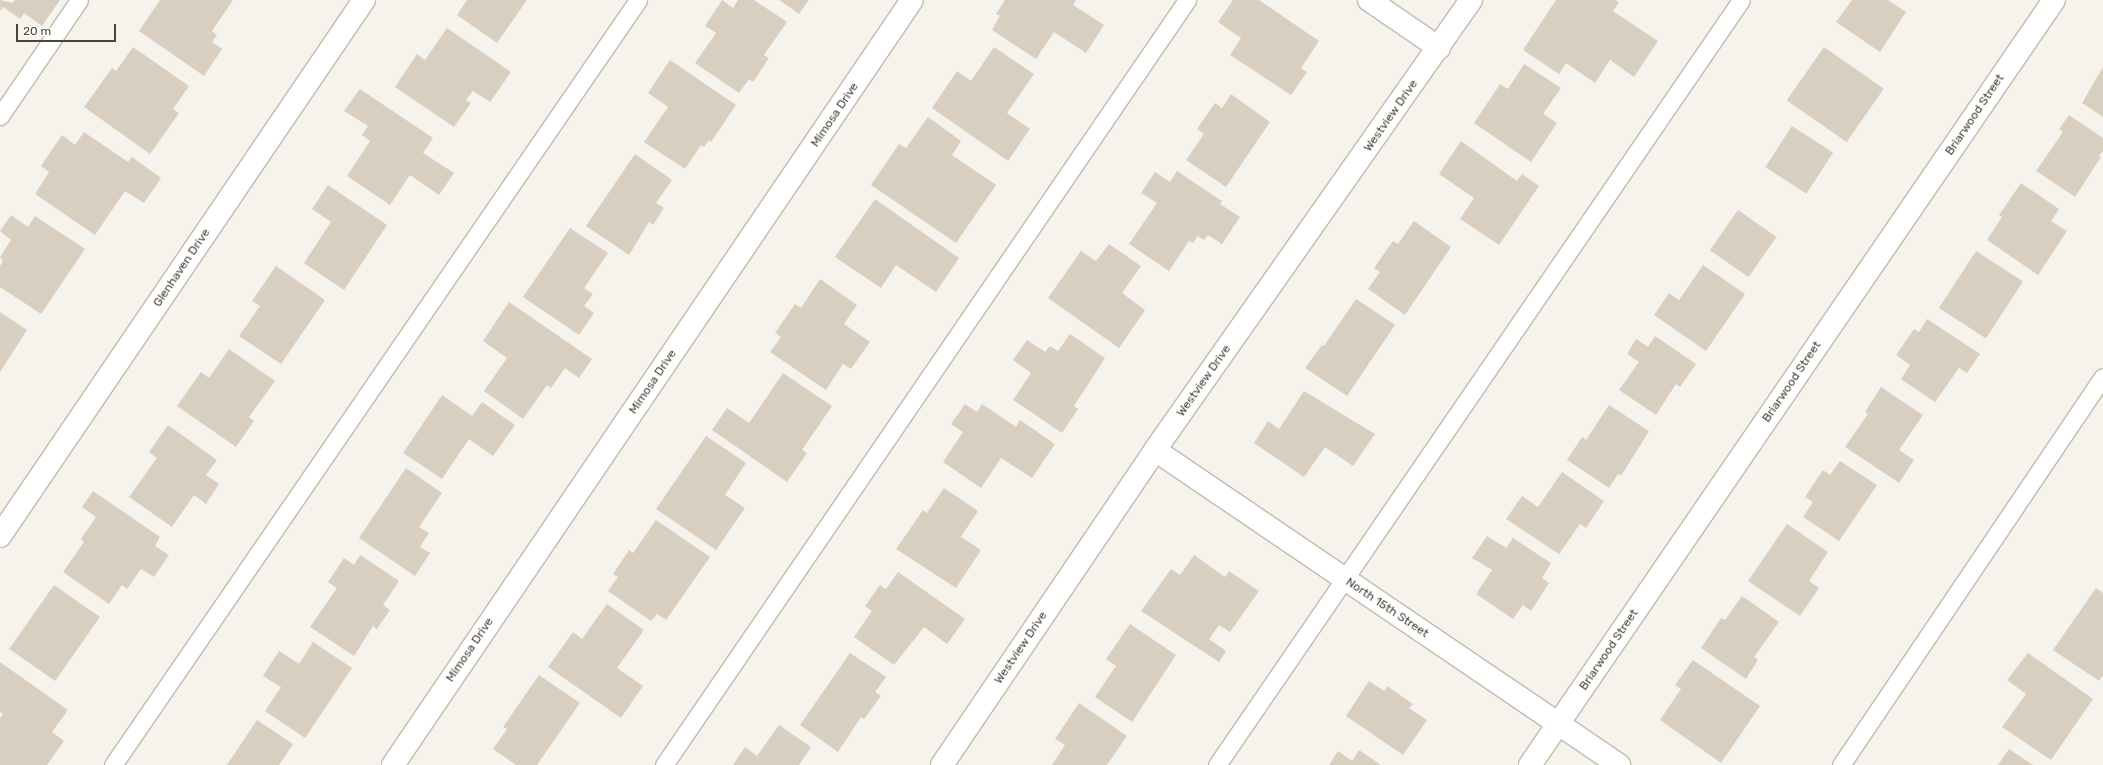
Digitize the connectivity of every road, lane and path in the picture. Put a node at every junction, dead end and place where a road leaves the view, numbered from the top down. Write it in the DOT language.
graph roads {
  1 [pos="80,0"];
  2 [pos="364,0"];
  3 [pos="638,0"];
  4 [pos="912,0"];
  5 [pos="1187,0"];
  6 [pos="1369,0"];
  7 [pos="1471,0"];
  8 [pos="1741,0"];
  9 [pos="2054,0"];
  10 [pos="1439,48"];
  11 [pos="0,116"];
  12 [pos="2103,377"];
  13 [pos="1155,450"];
  14 [pos="0,536"];
  15 [pos="1344,579"];
  16 [pos="1558,724"];
  17 [pos="113,765"];
  18 [pos="393,765"];
  19 [pos="664,765"];
  20 [pos="942,765"];
  21 [pos="1217,765"];
  22 [pos="1530,765"];
  23 [pos="1619,765"];
  24 [pos="1841,765"];
  1 -- 11 [label="lane"];
  2 -- 14 [label="street, Glenhaven Drive"];
  3 -- 17 [label="lane"];
  4 -- 18 [label="street, Mimosa Drive"];
  5 -- 19 [label="lane"];
  6 -- 10 [label="street"];
  7 -- 10 [label="street, Westview Drive"];
  8 -- 15 [label="lane"];
  9 -- 16 [label="street, Briarwood Street"];
  10 -- 13 [label="street, Westview Drive"];
  12 -- 24 [label="lane"];
  13 -- 15 [label="street, North 15th Street"];
  13 -- 20 [label="street, Westview Drive"];
  15 -- 16 [label="street, North 15th Street"];
  15 -- 21 [label="lane"];
  16 -- 22 [label="street, Briarwood Street"];
  16 -- 23 [label="street, North 15th Street"];
}
